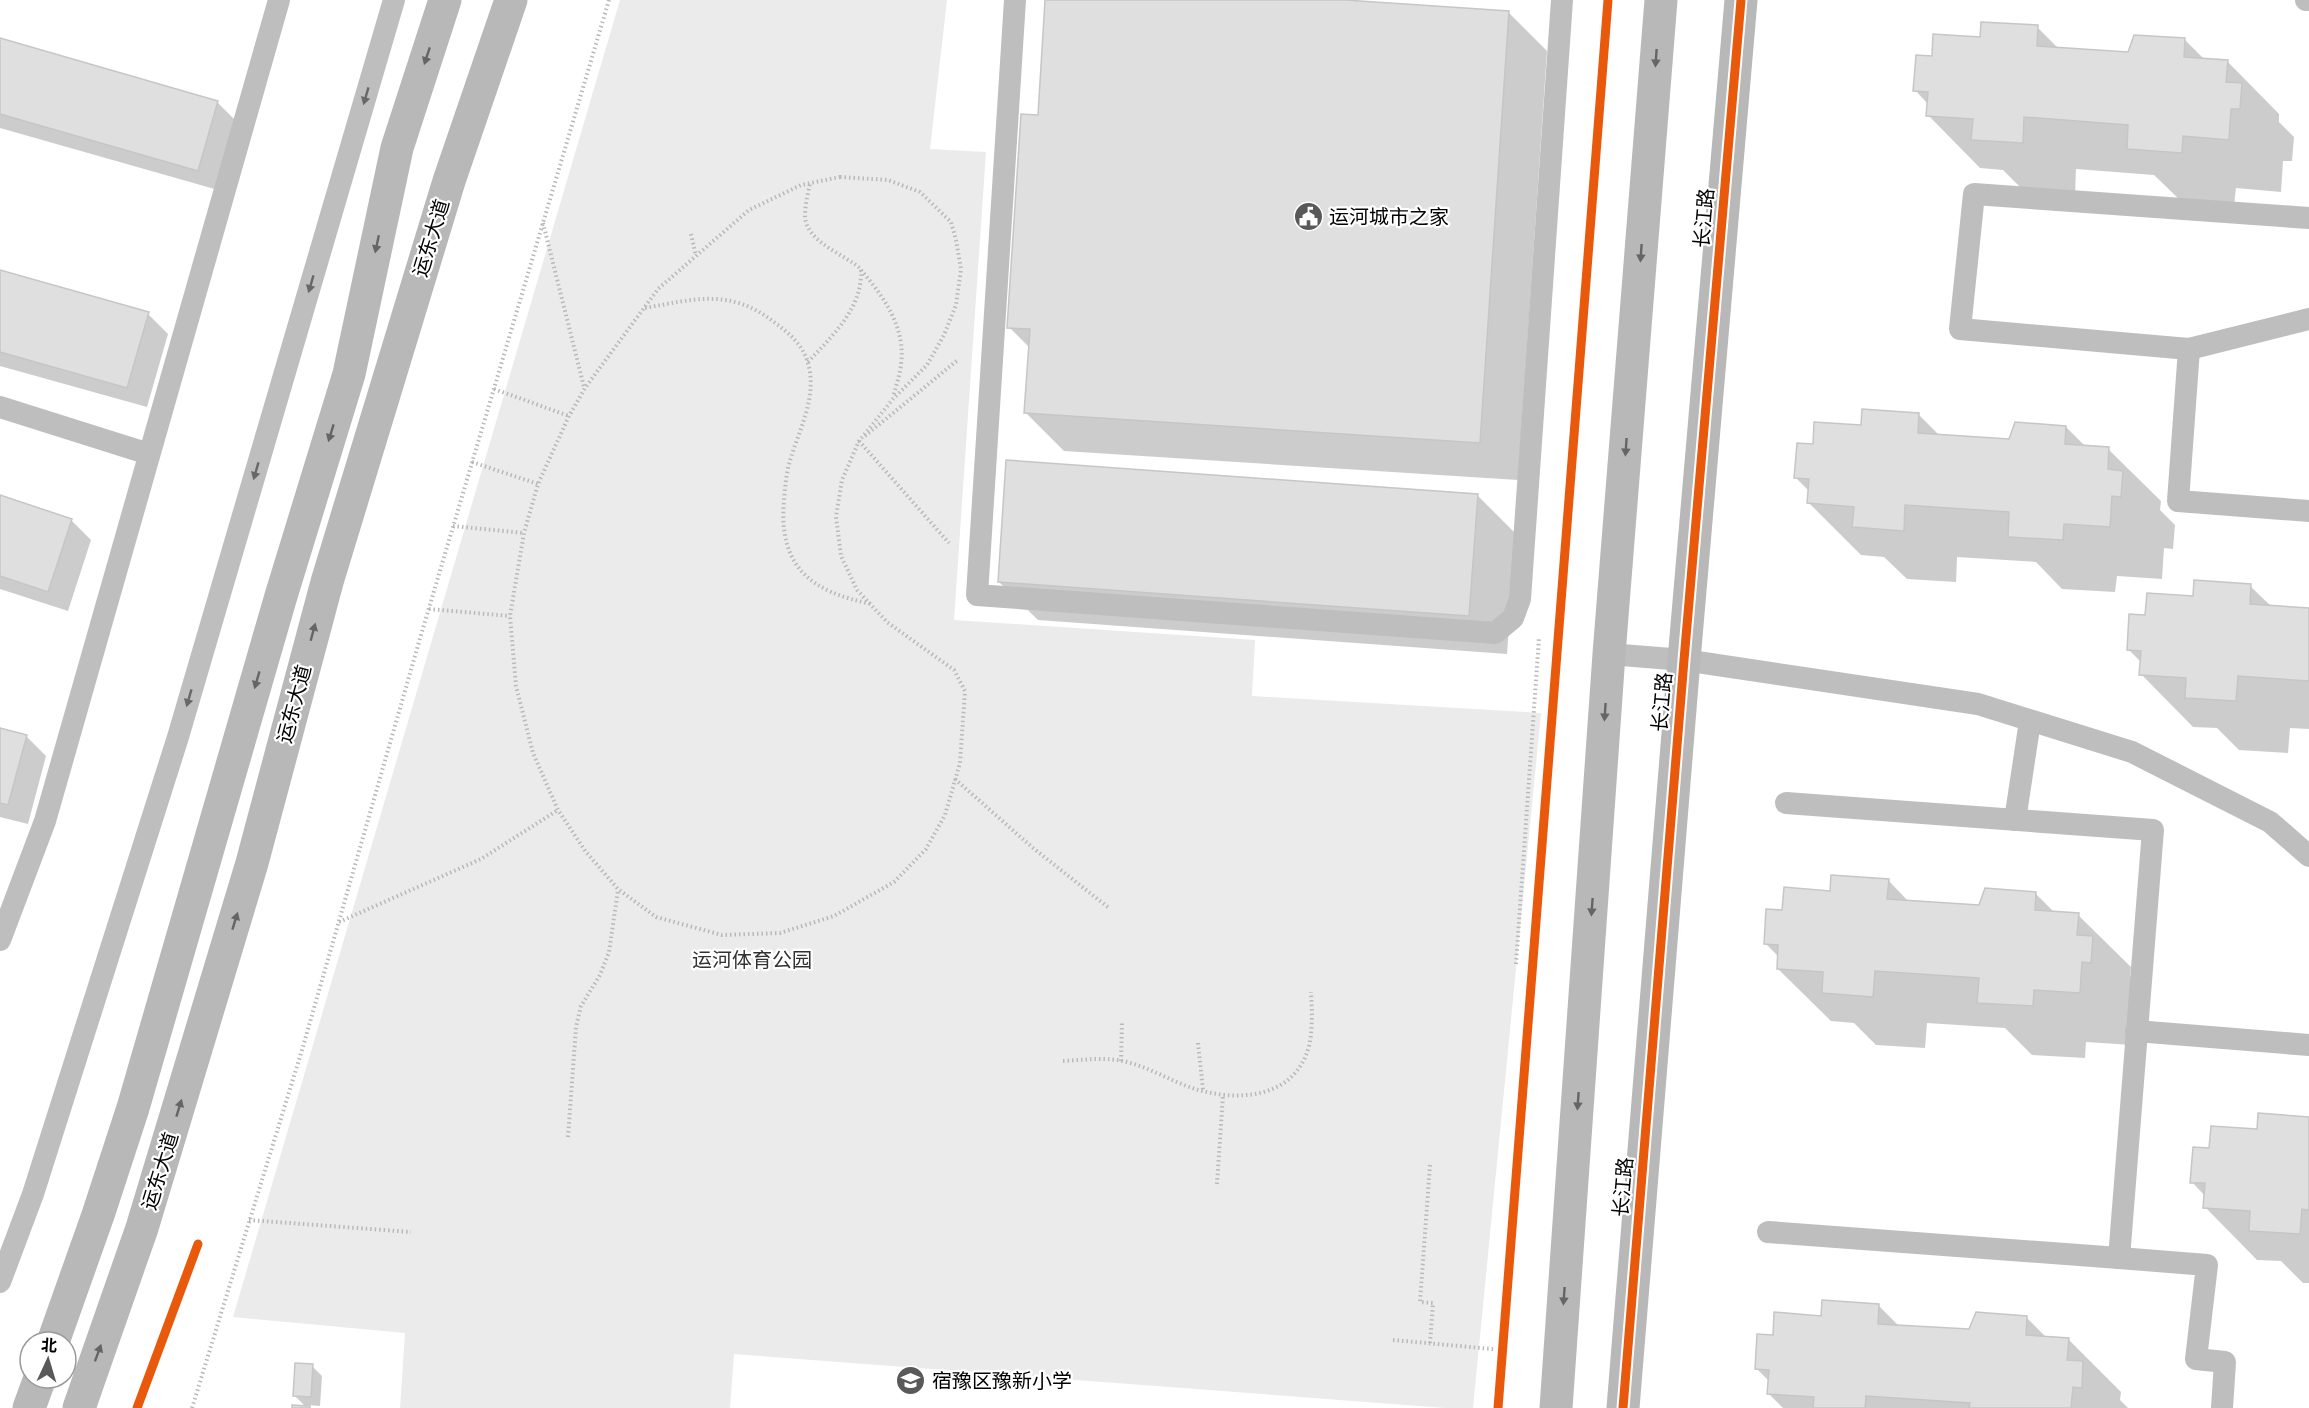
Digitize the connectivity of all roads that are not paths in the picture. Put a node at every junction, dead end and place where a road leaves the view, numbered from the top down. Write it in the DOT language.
graph roads {
  1 [pos="279,0"];
  2 [pos="394,0"];
  3 [pos="445,0"];
  4 [pos="511,0"];
  5 [pos="1015,0"];
  6 [pos="1562,0"];
  7 [pos="1661,0"];
  8 [pos="1741,0"];
  9 [pos="2309,218"];
  10 [pos="2309,319"];
  11 [pos="2189,349"];
  12 [pos="0,407"];
  13 [pos="149,454"];
  14 [pos="2309,511"];
  15 [pos="1610,654"];
  16 [pos="1684,660"];
  17 [pos="2030,721"];
  18 [pos="1786,802"];
  19 [pos="2015,820"];
  20 [pos="2309,856"];
  21 [pos="0,940"];
  22 [pos="2136,1031"];
  23 [pos="2309,1045"];
  24 [pos="1768,1232"];
  25 [pos="2119,1258"];
  26 [pos="0,1282"];
  27 [pos="56,1330"];
  28 [pos="36,1390"];
  29 [pos="29,1408"];
  30 [pos="79,1408"];
  31 [pos="1556,1408"];
  32 [pos="1623,1408"];
  33 [pos="2222,1408"];
  1 -- 13 [label="lane"];
  2 -- 26 [label="lane, one-way"];
  3 -- 27 [label="main road, one-way"];
  30 -- 4 [label="main road, 运东大道, one-way"];
  5 -- 6 [label="lane"];
  7 -- 15 [label="main road, one-way"];
  8 -- 16 [label="main road, 长江路"];
  9 -- 11 [label="lane"];
  10 -- 11 [label="lane"];
  11 -- 14 [label="lane"];
  12 -- 13 [label="lane"];
  13 -- 21 [label="lane"];
  15 -- 16 [label="lane"];
  15 -- 31 [label="main road, one-way"];
  16 -- 17 [label="lane"];
  16 -- 32 [label="main road, 长江路"];
  17 -- 19 [label="lane"];
  17 -- 20 [label="lane"];
  18 -- 19 [label="lane"];
  19 -- 22 [label="lane"];
  22 -- 23 [label="lane"];
  22 -- 25 [label="lane"];
  24 -- 25 [label="lane"];
  25 -- 33 [label="lane"];
  28 -- 29 [label="main road"];
}
